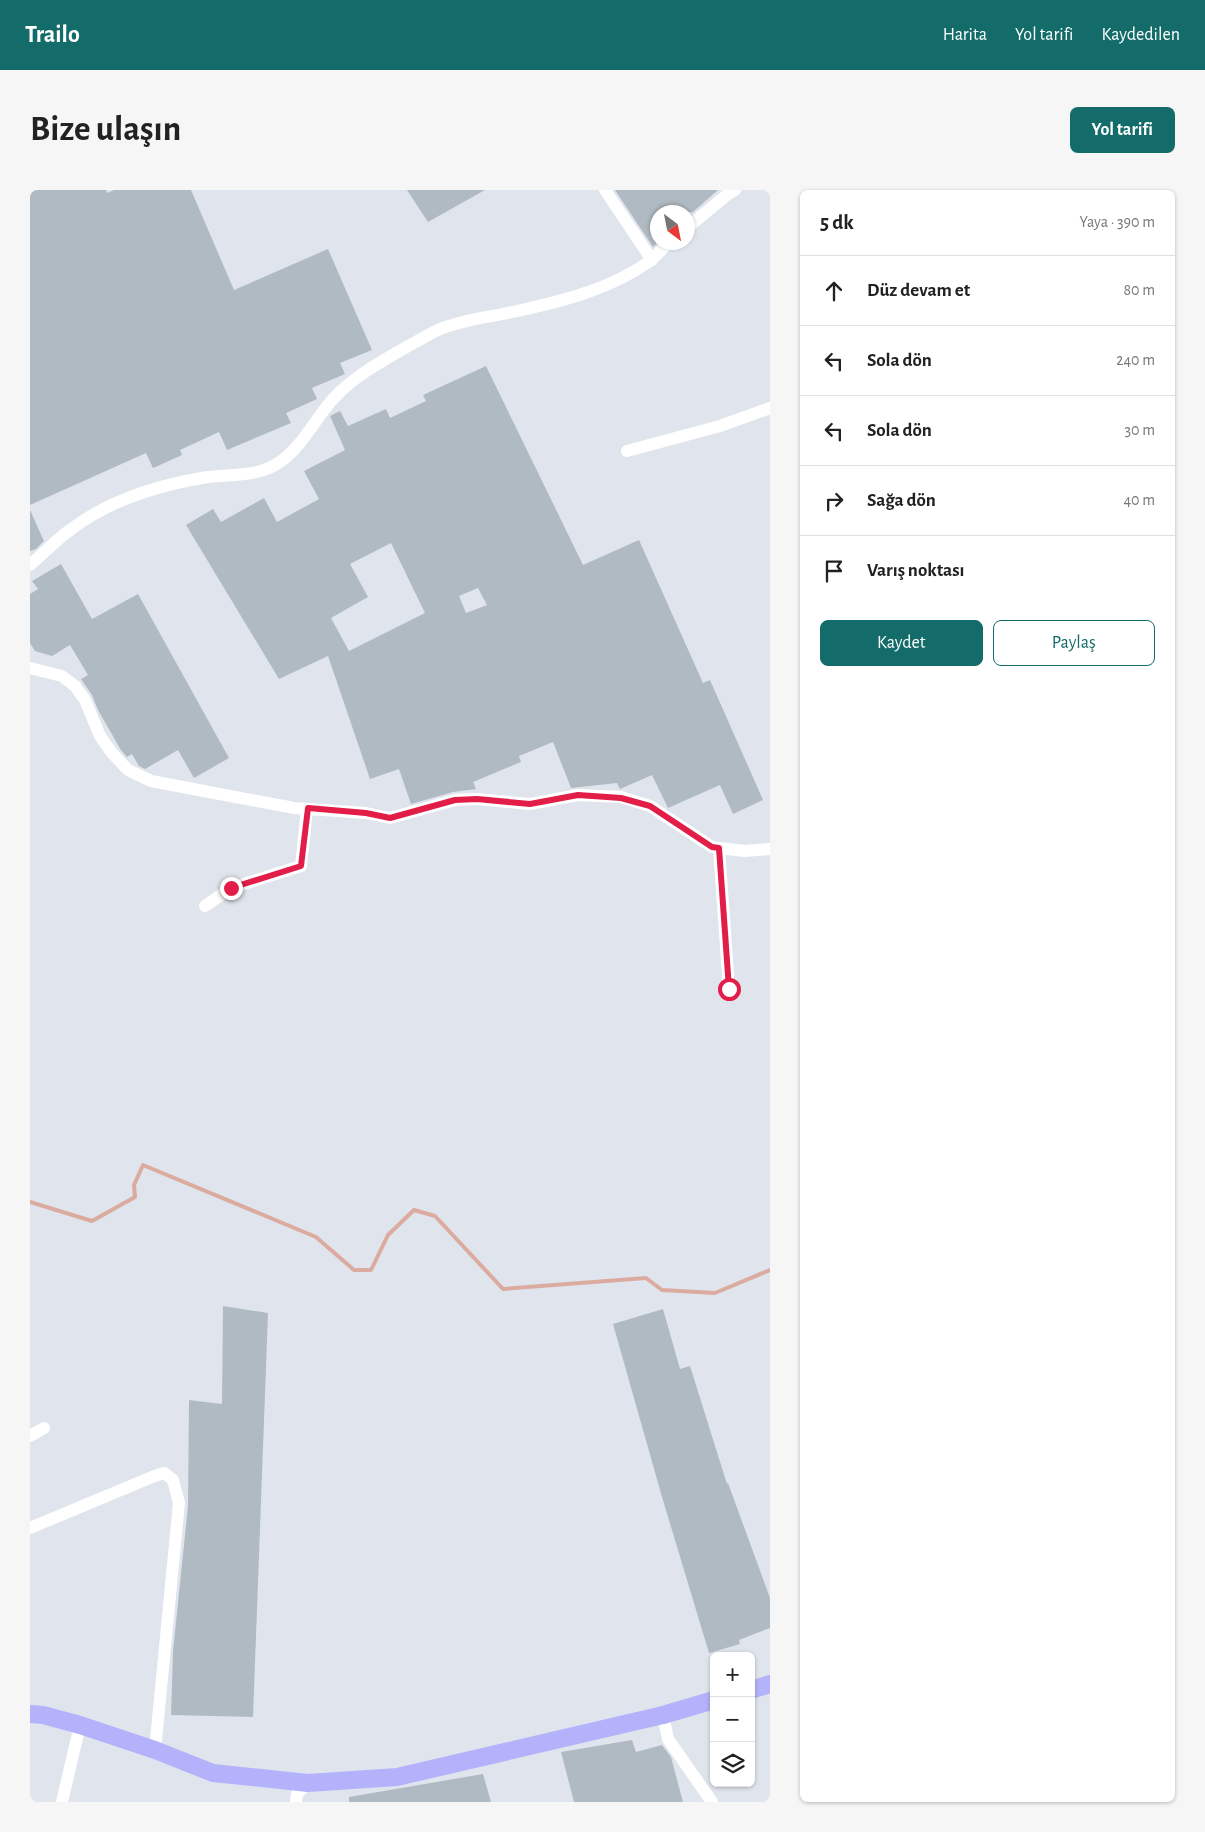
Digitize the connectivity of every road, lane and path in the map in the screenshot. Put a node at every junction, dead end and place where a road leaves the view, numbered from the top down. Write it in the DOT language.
graph roads {
  1 [pos="605,190"];
  2 [pos="735,190"];
  3 [pos="695,222"];
  4 [pos="662,250"];
  5 [pos="652,260"];
  6 [pos="770,408"];
  7 [pos="627,451"];
  8 [pos="30,565"];
  9 [pos="30,668"];
  10 [pos="308,808"];
  11 [pos="719,848"];
  12 [pos="770,849"];
  13 [pos="205,906"];
  14 [pos="729,989"];
  15 [pos="44,1428"];
  16 [pos="30,1436"];
  17 [pos="30,1528"];
  18 [pos="770,1684"];
  19 [pos="755,1689"];
  20 [pos="710,1701"];
  21 [pos="30,1714"];
  22 [pos="664,1715"];
  23 [pos="80,1725"];
  24 [pos="155,1750"];
  25 [pos="308,1784"];
  26 [pos="62,1802"];
  27 [pos="296,1802"];
  28 [pos="712,1802"];
  1 -- 5 [label="street"];
  2 -- 3 [label="street"];
  4 -- 5 [label="street"];
  5 -- 8 [label="street"];
  6 -- 7 [label="street"];
  9 -- 10 [label="street"];
  10 -- 11 [label="street"];
  10 -- 13 [label="street"];
  11 -- 12 [label="street"];
  11 -- 14 [label="street"];
  15 -- 16 [label="street"];
  17 -- 24 [label="street"];
  18 -- 19 [label="street"];
  20 -- 22 [label="street"];
  21 -- 23 [label="street"];
  22 -- 25 [label="street"];
  22 -- 28 [label="street"];
  23 -- 24 [label="street"];
  23 -- 26 [label="street"];
  24 -- 25 [label="street"];
  25 -- 27 [label="street"];
}
